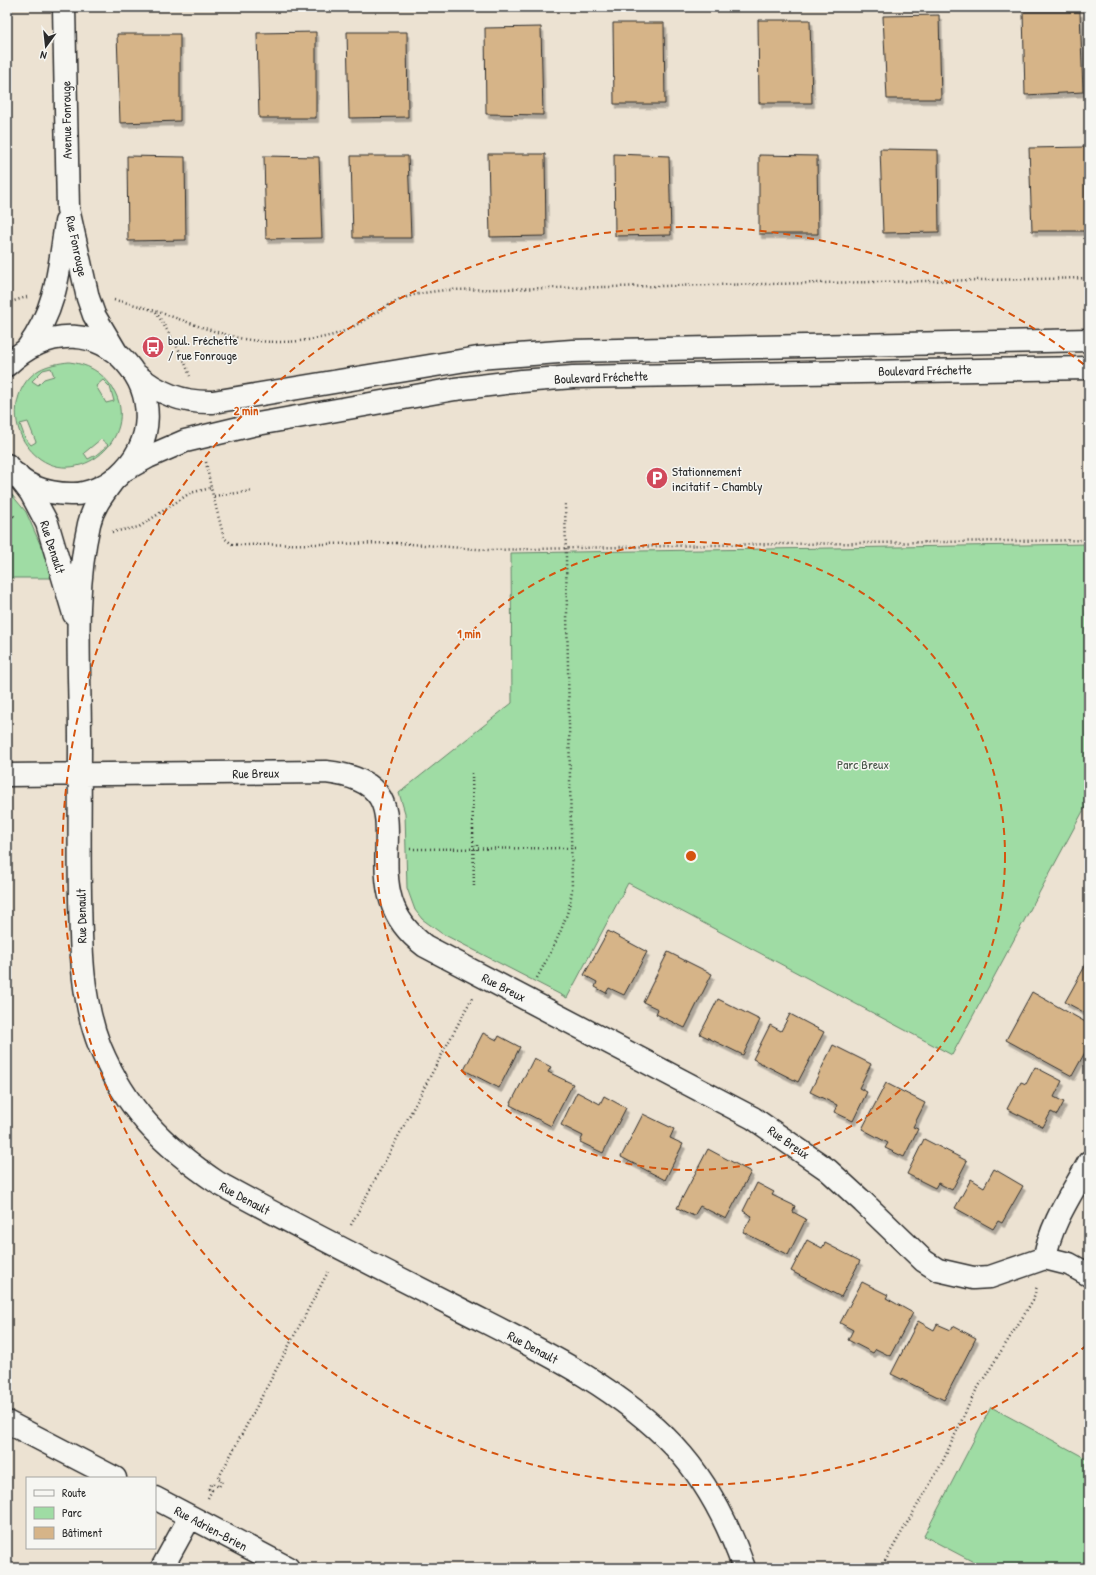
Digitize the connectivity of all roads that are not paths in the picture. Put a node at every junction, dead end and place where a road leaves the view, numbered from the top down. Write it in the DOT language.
graph roads {
  1 [pos="64,7"];
  2 [pos="68,209"];
  3 [pos="1089,340"];
  4 [pos="116,352"];
  5 [pos="15,357"];
  6 [pos="1089,368"];
  7 [pos="134,373"];
  8 [pos="12,470"];
  9 [pos="120,474"];
  10 [pos="77,624"];
  11 [pos="79,774"];
  12 [pos="7,775"];
  13 [pos="1089,1162"];
  14 [pos="1045,1258"];
  15 [pos="1089,1275"];
  16 [pos="7,1422"];
  17 [pos="113,1477"];
  18 [pos="156,1498"];
  19 [pos="198,1510"];
  20 [pos="162,1568"];
  21 [pos="288,1568"];
  22 [pos="744,1568"];
  1 -- 2 [label="street, Avenue Fonrouge"];
  2 -- 4 [label="street, Rue Fonrouge"];
  2 -- 5 [label="street, Rue Fonrouge"];
  3 -- 7 [label="street, Boulevard Fréchette"];
  4 -- 5 [label="street"];
  4 -- 7 [label="street"];
  6 -- 9 [label="street, Boulevard Fréchette"];
  7 -- 9 [label="street, Rue Denault"];
  8 -- 9 [label="street, Boulevard Fréchette"];
  8 -- 10 [label="street, Rue Denault"];
  9 -- 10 [label="street, Rue Denault"];
  10 -- 11 [label="street, Rue Denault"];
  11 -- 12 [label="street, Rue Breux"];
  11 -- 14 [label="street, Rue Breux"];
  11 -- 22 [label="street, Rue Denault"];
  13 -- 14 [label="street"];
  14 -- 15 [label="street"];
  16 -- 17 [label="street"];
  18 -- 19 [label="street, Rue Adrien-Brien"];
  19 -- 20 [label="street"];
  19 -- 21 [label="street, Rue Adrien-Brien"];
}
